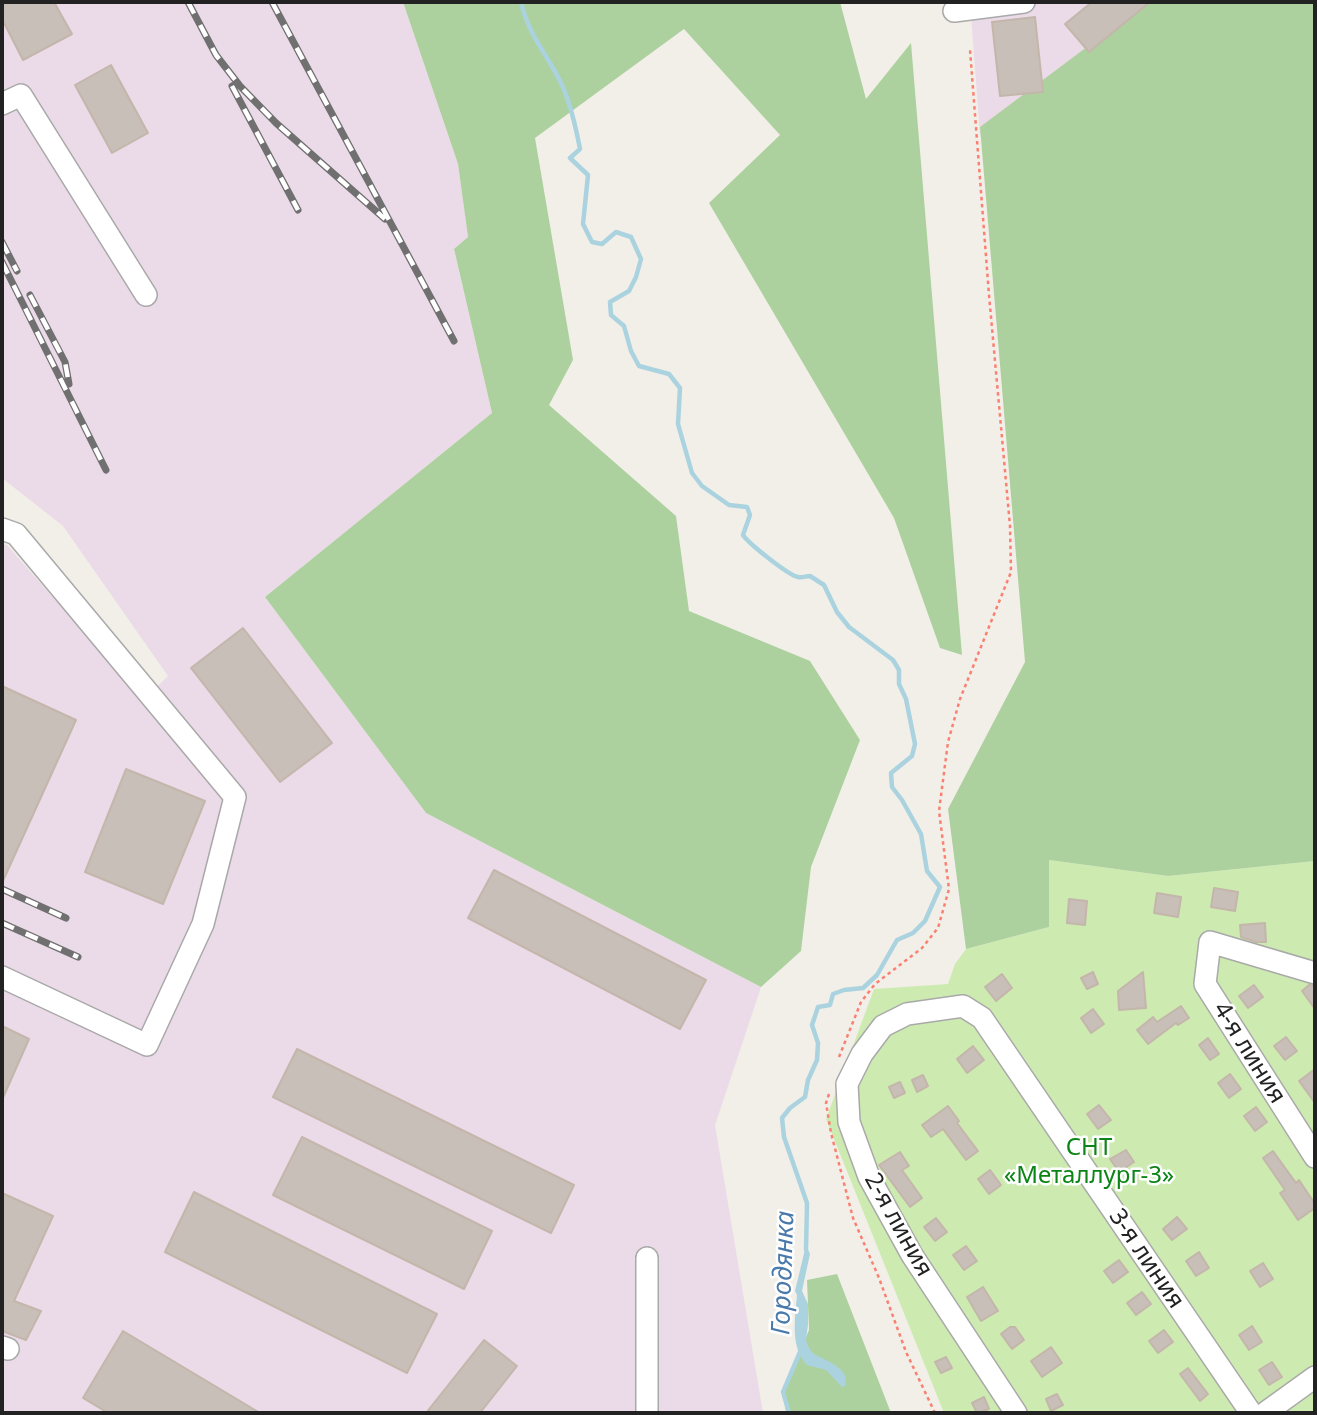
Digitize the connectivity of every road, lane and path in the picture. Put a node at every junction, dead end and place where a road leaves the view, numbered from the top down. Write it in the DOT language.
graph roads {
  1 [pos="1024,2"];
  2 [pos="954,11"];
  3 [pos="970,50"];
  4 [pos="2,104"];
  5 [pos="146,295"];
  6 [pos="2,528"];
  7 [pos="1315,973"];
  8 [pos="2,976"];
  9 [pos="883,1026"];
  10 [pos="837,1065"];
  11 [pos="830,1090"];
  12 [pos="1315,1157"];
  13 [pos="647,1258"];
  14 [pos="1315,1377"];
  15 [pos="647,1413"];
  16 [pos="935,1413"];
  17 [pos="1016,1413"];
  18 [pos="1251,1413"];
  19 [pos="1265,1413"];
  1 -- 2 [label="lane"];
  3 -- 10 [label="path"];
  4 -- 5 [label="lane"];
  6 -- 8 [label="lane"];
  7 -- 12 [label="lane, 4-я линия"];
  9 -- 17 [label="lane, 2-я линия"];
  9 -- 18 [label="lane, 3-я линия"];
  11 -- 16 [label="path"];
  13 -- 15 [label="lane"];
  14 -- 19 [label="lane"];
}
